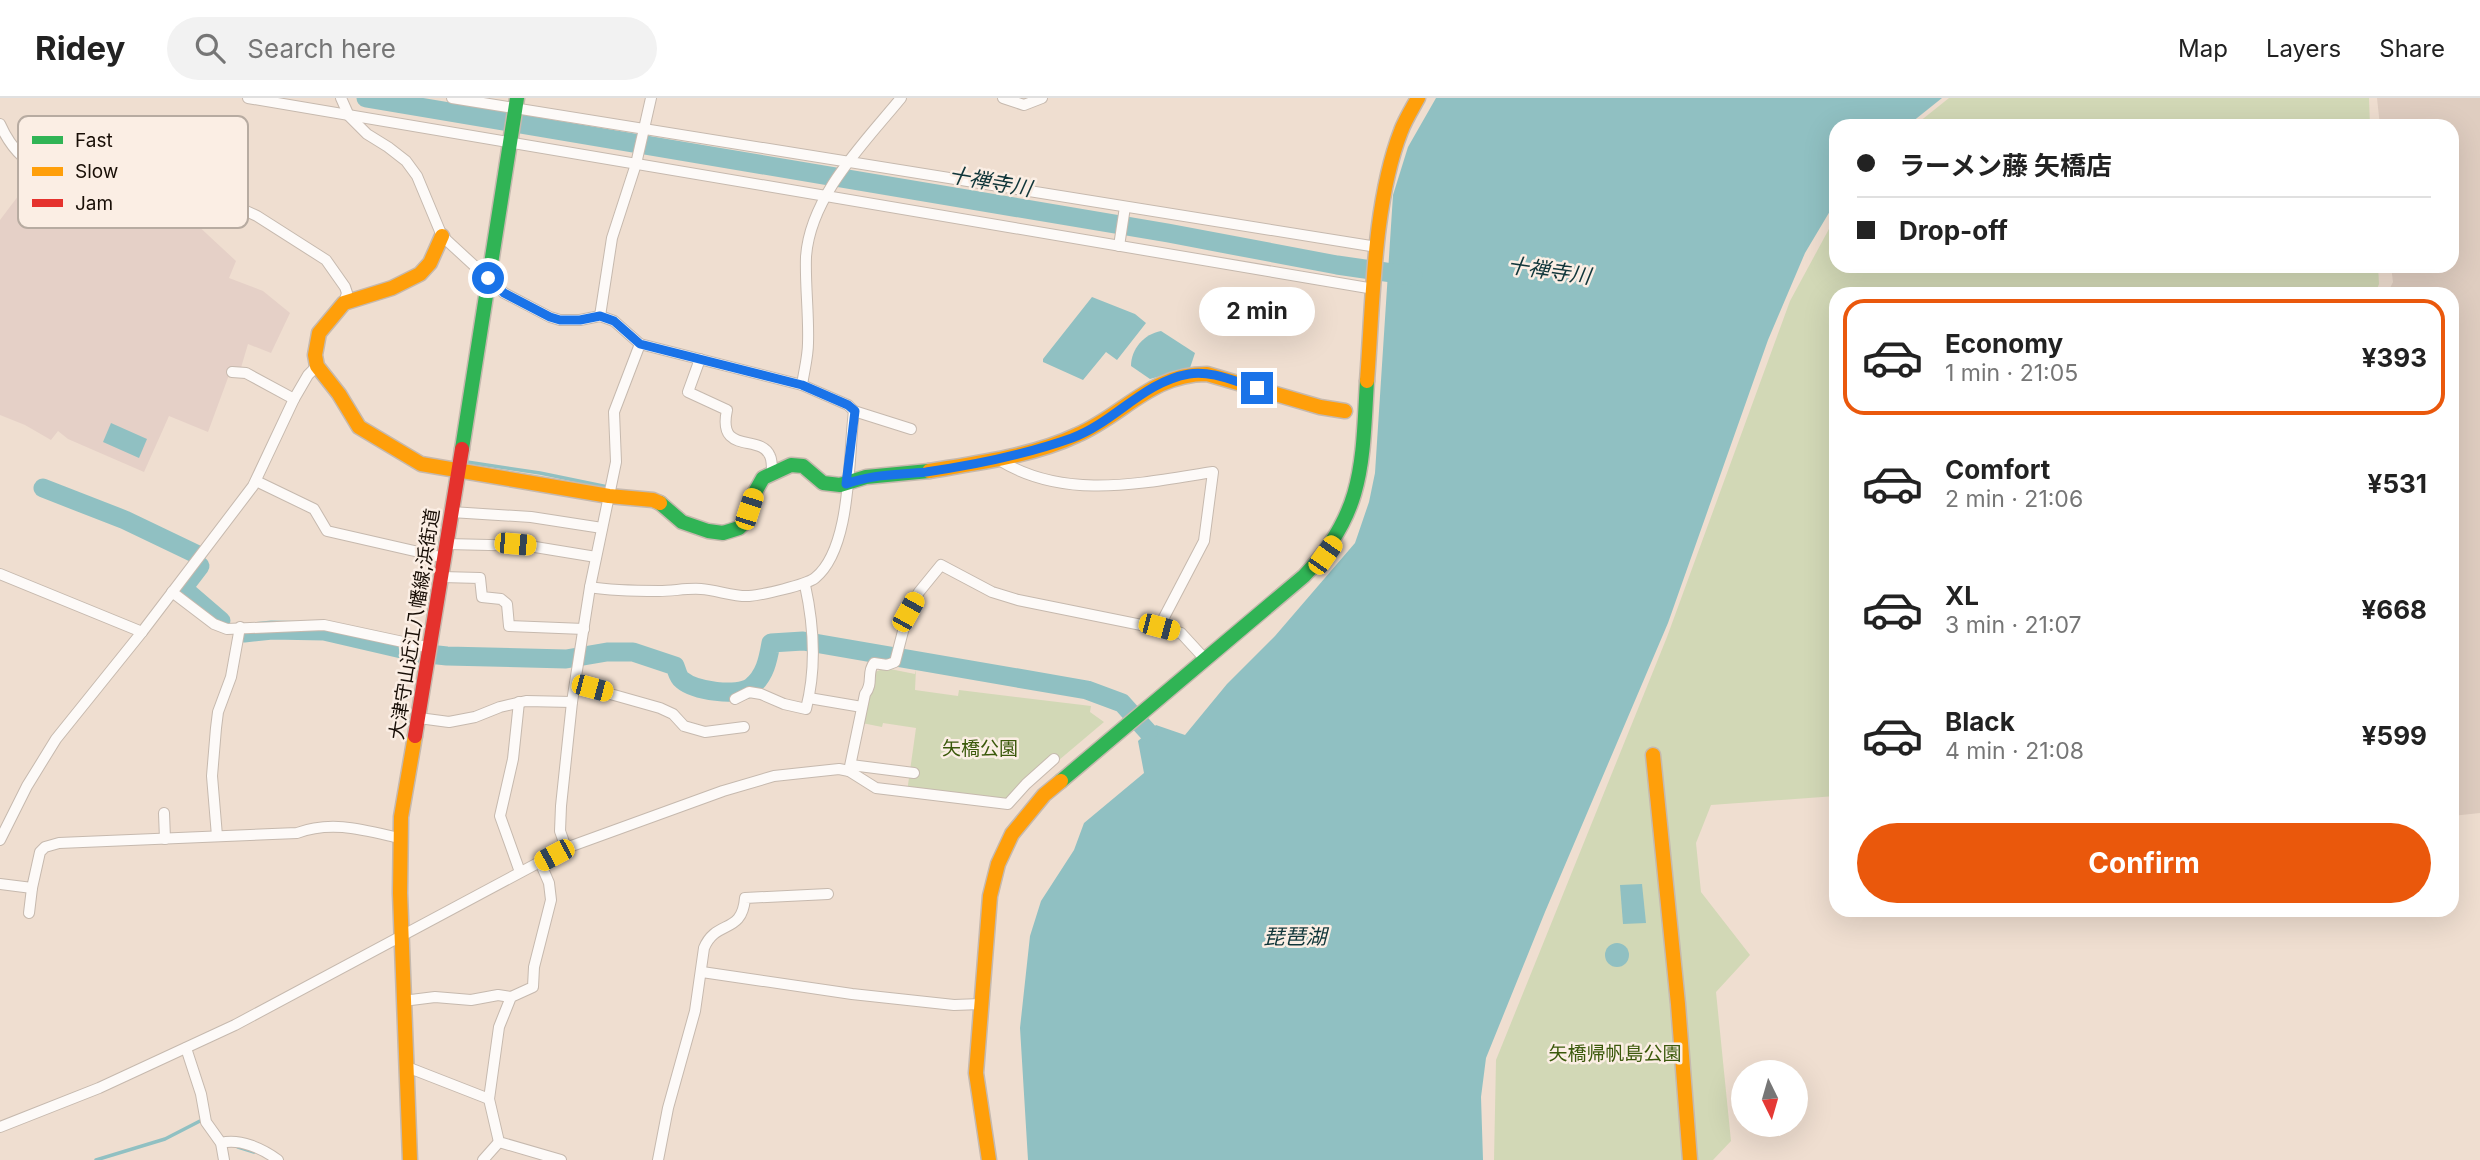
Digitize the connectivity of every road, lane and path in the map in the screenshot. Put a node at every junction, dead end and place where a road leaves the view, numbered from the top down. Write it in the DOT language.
graph roads {
  1 [pos="248,98"];
  2 [pos="341,98"];
  3 [pos="452,98"];
  4 [pos="651,98"];
  5 [pos="901,98"];
  6 [pos="1003,98"];
  7 [pos="1042,98"];
  8 [pos="1418,98"];
  9 [pos="516,106"];
  10 [pos="348,114"];
  11 [pos="0,124"];
  12 [pos="644,132"];
  13 [pos="510,141"];
  14 [pos="18,154"];
  15 [pos="636,162"];
  16 [pos="847,165"];
  17 [pos="826,194"];
  18 [pos="1125,210"];
  19 [pos="248,212"];
  20 [pos="442,236"];
  21 [pos="1119,243"];
  22 [pos="1377,250"];
  23 [pos="488,278"];
  24 [pos="1374,287"];
  25 [pos="344,303"];
  26 [pos="600,316"];
  27 [pos="640,344"];
  28 [pos="700,359"];
  29 [pos="317,366"];
  30 [pos="232,372"];
  31 [pos="802,385"];
  32 [pos="294,399"];
  33 [pos="855,411"];
  34 [pos="1345,411"];
  35 [pos="911,429"];
  36 [pos="999,460"];
  37 [pos="457,470"];
  38 [pos="772,472"];
  39 [pos="256,481"];
  40 [pos="846,484"];
  41 [pos="609,496"];
  42 [pos="451,512"];
  43 [pos="602,528"];
  44 [pos="446,551"];
  45 [pos="596,557"];
  46 [pos="0,574"];
  47 [pos="442,577"];
  48 [pos="805,585"];
  49 [pos="590,587"];
  50 [pos="172,592"];
  51 [pos="240,627"];
  52 [pos="1159,627"];
  53 [pos="584,629"];
  54 [pos="142,632"];
  55 [pos="430,653"];
  56 [pos="1205,658"];
  57 [pos="575,684"];
  58 [pos="809,698"];
  59 [pos="735,699"];
  60 [pos="519,702"];
  61 [pos="572,702"];
  62 [pos="862,706"];
  63 [pos="419,718"];
  64 [pos="744,727"];
  65 [pos="1653,755"];
  66 [pos="1054,759"];
  67 [pos="850,768"];
  68 [pos="914,773"];
  69 [pos="164,813"];
  70 [pos="1,835"];
  71 [pos="217,836"];
  72 [pos="399,838"];
  73 [pos="165,839"];
  74 [pos="566,848"];
  75 [pos="540,862"];
  76 [pos="520,872"];
  77 [pos="0,884"];
  78 [pos="32,888"];
  79 [pos="828,894"];
  80 [pos="29,913"];
  81 [pos="401,938"];
  82 [pos="702,972"];
  83 [pos="511,997"];
  84 [pos="403,1001"];
  85 [pos="981,1004"];
  86 [pos="186,1048"];
  87 [pos="407,1067"];
  88 [pos="489,1100"];
  89 [pos="0,1127"];
  90 [pos="499,1142"];
  91 [pos="221,1143"];
  92 [pos="224,1160"];
  93 [pos="278,1160"];
  94 [pos="410,1160"];
  95 [pos="483,1160"];
  96 [pos="561,1160"];
  97 [pos="658,1160"];
  98 [pos="989,1160"];
  99 [pos="1690,1160"];
  1 -- 10 [label="street"];
  2 -- 10 [label="street"];
  3 -- 9 [label="street"];
  4 -- 12 [label="street"];
  5 -- 16 [label="street"];
  6 -- 7 [label="street"];
  8 -- 22 [label="street"];
  9 -- 12 [label="street"];
  9 -- 13 [label="street, 大津守山近江八幡線;浜街道"];
  10 -- 13 [label="street"];
  10 -- 20 [label="street"];
  11 -- 14 [label="street"];
  12 -- 15 [label="street"];
  12 -- 16 [label="street"];
  13 -- 15 [label="street"];
  13 -- 23 [label="street, 大津守山近江八幡線;浜街道"];
  15 -- 17 [label="street"];
  15 -- 26 [label="street"];
  16 -- 17 [label="street"];
  16 -- 18 [label="street"];
  17 -- 21 [label="street"];
  17 -- 31 [label="street"];
  18 -- 21 [label="street"];
  18 -- 22 [label="street"];
  19 -- 25 [label="street"];
  20 -- 23 [label="street"];
  20 -- 25 [label="street"];
  21 -- 24 [label="street"];
  22 -- 24 [label="street"];
  23 -- 26 [label="street"];
  23 -- 37 [label="street, 大津守山近江八幡線;浜街道"];
  24 -- 56 [label="street"];
  25 -- 29 [label="street"];
  26 -- 27 [label="street"];
  27 -- 28 [label="street"];
  27 -- 41 [label="street"];
  28 -- 31 [label="street"];
  28 -- 38 [label="street"];
  29 -- 32 [label="street"];
  29 -- 37 [label="street"];
  30 -- 32 [label="street"];
  31 -- 33 [label="street"];
  32 -- 39 [label="street"];
  33 -- 35 [label="street"];
  33 -- 40 [label="street"];
  34 -- 36 [label="street"];
  36 -- 40 [label="street"];
  36 -- 52 [label="street"];
  37 -- 41 [label="street"];
  37 -- 42 [label="street, 大津守山近江八幡線;浜街道"];
  38 -- 40 [label="street"];
  38 -- 41 [label="street"];
  39 -- 44 [label="street"];
  39 -- 50 [label="street"];
  40 -- 48 [label="street"];
  41 -- 43 [label="street"];
  42 -- 43 [label="street"];
  42 -- 44 [label="street, 大津守山近江八幡線;浜街道"];
  43 -- 45 [label="street"];
  44 -- 45 [label="street"];
  44 -- 47 [label="street, 大津守山近江八幡線;浜街道"];
  45 -- 49 [label="street"];
  46 -- 54 [label="street"];
  47 -- 53 [label="street"];
  47 -- 55 [label="street, 大津守山近江八幡線;浜街道"];
  48 -- 49 [label="street"];
  48 -- 58 [label="street"];
  49 -- 53 [label="street"];
  50 -- 51 [label="street"];
  50 -- 54 [label="street"];
  51 -- 55 [label="street"];
  51 -- 71 [label="street"];
  52 -- 56 [label="street"];
  52 -- 62 [label="street"];
  53 -- 57 [label="street"];
  54 -- 70 [label="street"];
  55 -- 63 [label="street, 大津守山近江八幡線;浜街道"];
  56 -- 85 [label="street"];
  57 -- 61 [label="street"];
  57 -- 64 [label="street"];
  58 -- 59 [label="street"];
  58 -- 62 [label="street"];
  60 -- 61 [label="street"];
  60 -- 63 [label="street"];
  60 -- 76 [label="street"];
  61 -- 74 [label="street"];
  62 -- 67 [label="street"];
  63 -- 72 [label="street, 大津守山近江八幡線;浜街道"];
  65 -- 99 [label="street"];
  66 -- 67 [label="street"];
  67 -- 68 [label="street"];
  67 -- 74 [label="street"];
  69 -- 73 [label="street"];
  71 -- 72 [label="street"];
  71 -- 73 [label="street"];
  72 -- 81 [label="street, 大津守山近江八幡線;浜街道"];
  73 -- 78 [label="street"];
  74 -- 75 [label="street"];
  75 -- 76 [label="street"];
  75 -- 83 [label="street"];
  76 -- 81 [label="street"];
  77 -- 78 [label="street"];
  78 -- 80 [label="street"];
  79 -- 82 [label="street"];
  81 -- 84 [label="street, 大津守山近江八幡線;浜街道"];
  81 -- 86 [label="street"];
  82 -- 85 [label="street"];
  82 -- 97 [label="street"];
  83 -- 84 [label="street"];
  83 -- 88 [label="street"];
  84 -- 87 [label="street, 大津守山近江八幡線;浜街道"];
  85 -- 98 [label="street"];
  86 -- 89 [label="street"];
  86 -- 91 [label="street"];
  87 -- 88 [label="street"];
  87 -- 94 [label="street, 大津守山近江八幡線;浜街道"];
  88 -- 90 [label="street"];
  90 -- 95 [label="street"];
  90 -- 96 [label="street"];
  91 -- 92 [label="street"];
  91 -- 93 [label="street"];
}
